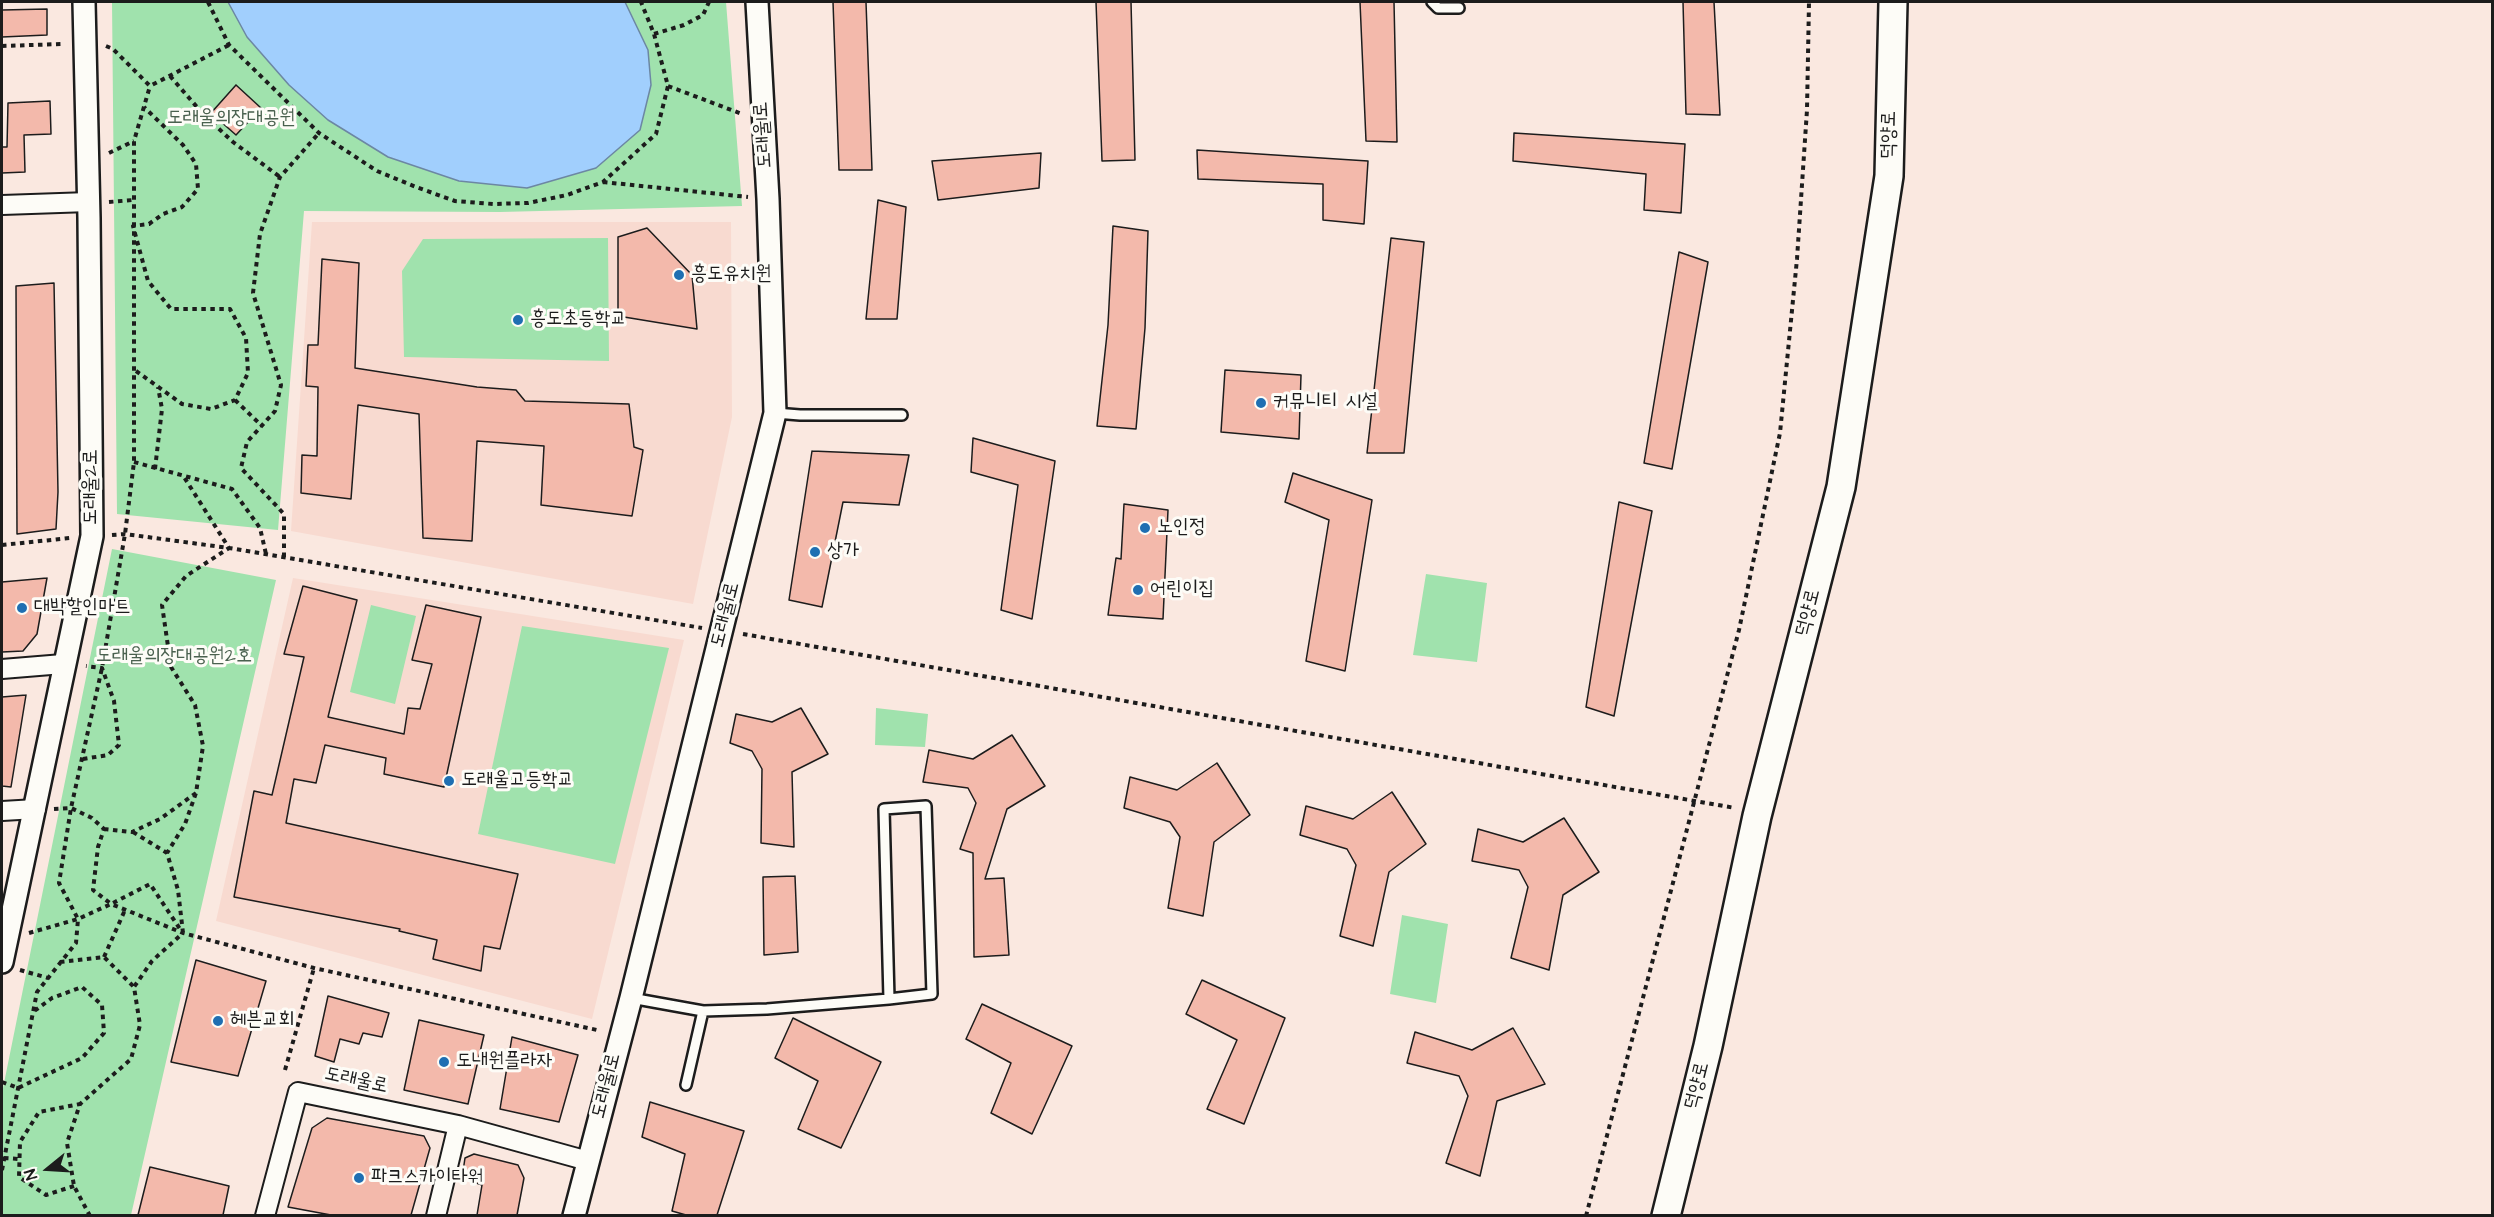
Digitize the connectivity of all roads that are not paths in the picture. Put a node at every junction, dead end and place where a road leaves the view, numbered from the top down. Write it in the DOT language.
graph roads {
  1 [pos="84,2"];
  2 [pos="757,2"];
  3 [pos="1432,2"];
  4 [pos="1893,2"];
  5 [pos="1459,8"];
  6 [pos="99,202"];
  7 [pos="2,205"];
  8 [pos="775,413"];
  9 [pos="902,415"];
  10 [pos="73,665"];
  11 [pos="2,669"];
  12 [pos="45,809"];
  13 [pos="2,811"];
  14 [pos="7,958"];
  15 [pos="631,998"];
  16 [pos="889,999"];
  17 [pos="703,1011"];
  18 [pos="686,1085"];
  19 [pos="458,1125"];
  20 [pos="588,1161"];
  21 [pos="265,1215"];
  22 [pos="436,1215"];
  23 [pos="574,1215"];
  24 [pos="1666,1215"];
  1 -- 6 [label="street, 도래울2로"];
  2 -- 8 [label="street, 도래울1로"];
  3 -- 5 [label="lane"];
  4 -- 24 [label="main road, 덕양로"];
  6 -- 7 [label="street"];
  6 -- 10 [label="street, 도래울2로"];
  8 -- 9 [label="lane"];
  8 -- 15 [label="street, 도래울1로"];
  10 -- 11 [label="street"];
  10 -- 12 [label="street, 도래울2로"];
  12 -- 13 [label="street"];
  12 -- 14 [label="street, 도래울2로"];
  15 -- 17 [label="lane"];
  15 -- 20 [label="street, 도래울1로"];
  16 -- 16 [label="lane"];
  16 -- 17 [label="lane"];
  17 -- 18 [label="lane"];
  19 -- 20 [label="street, 도래울로"];
  19 -- 21 [label="street, 도래울로"];
  19 -- 22 [label="street"];
  20 -- 23 [label="street, 도래울1로"];
}
